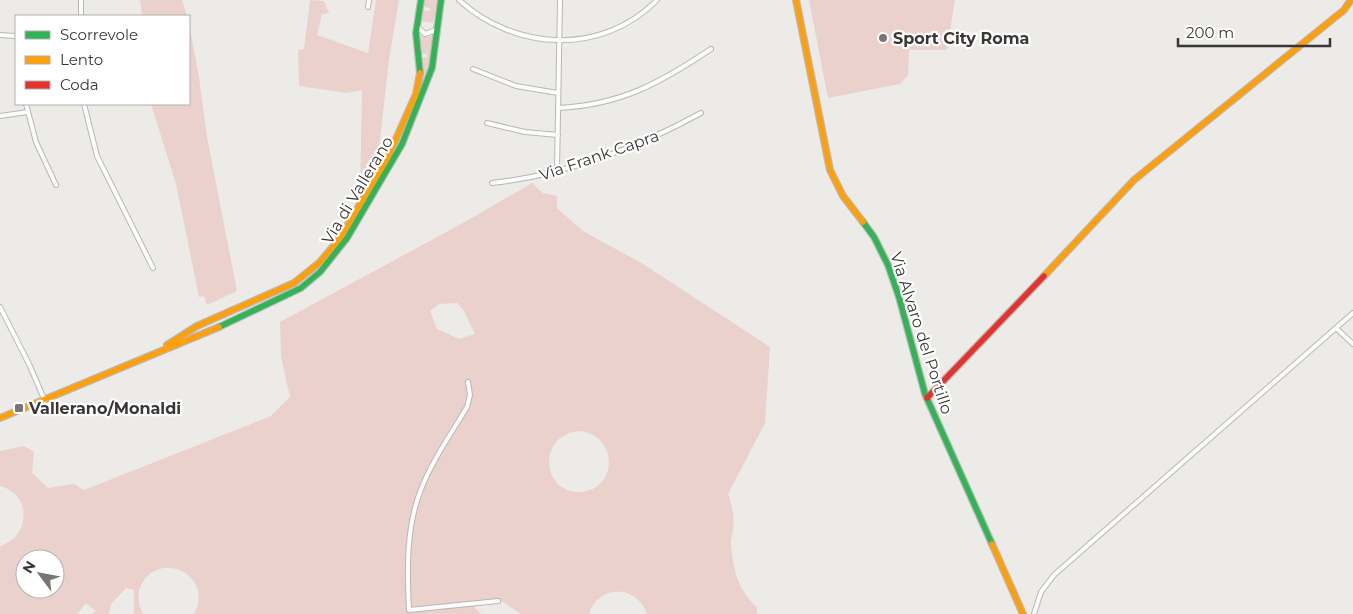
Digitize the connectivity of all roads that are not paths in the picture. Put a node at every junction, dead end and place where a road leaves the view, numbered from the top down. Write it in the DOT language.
graph roads {
  1 [pos="81,0"];
  2 [pos="369,0"];
  3 [pos="420,0"];
  4 [pos="440,0"];
  5 [pos="459,0"];
  6 [pos="560,0"];
  7 [pos="657,0"];
  8 [pos="796,0"];
  9 [pos="1351,0"];
  10 [pos="368,6"];
  11 [pos="81,15"];
  12 [pos="417,26"];
  13 [pos="436,30"];
  14 [pos="0,35"];
  15 [pos="15,36"];
  16 [pos="559,41"];
  17 [pos="711,49"];
  18 [pos="473,69"];
  19 [pos="558,93"];
  20 [pos="26,105"];
  21 [pos="84,105"];
  22 [pos="558,108"];
  23 [pos="28,112"];
  24 [pos="701,113"];
  25 [pos="0,116"];
  26 [pos="487,123"];
  27 [pos="558,135"];
  28 [pos="557,171"];
  29 [pos="492,183"];
  30 [pos="56,185"];
  31 [pos="153,268"];
  32 [pos="0,307"];
  33 [pos="1353,313"];
  34 [pos="1336,328"];
  35 [pos="1353,344"];
  36 [pos="157,352"];
  37 [pos="468,382"];
  38 [pos="927,398"];
  39 [pos="45,401"];
  40 [pos="0,418"];
  41 [pos="498,602"];
  42 [pos="1023,614"];
  43 [pos="1034,614"];
  1 -- 11 [label="street"];
  2 -- 10 [label="street"];
  3 -- 12 [label="street, Via di Vallerano"];
  4 -- 13 [label="street, Via di Vallerano"];
  5 -- 16 [label="street"];
  6 -- 16 [label="street"];
  7 -- 16 [label="street"];
  8 -- 38 [label="street, Via Alvaro del Portillo"];
  9 -- 38 [label="street"];
  12 -- 13 [label="street"];
  12 -- 36 [label="street, Via di Vallerano"];
  13 -- 36 [label="street, Via di Vallerano"];
  14 -- 15 [label="street"];
  16 -- 19 [label="street"];
  17 -- 22 [label="street"];
  18 -- 19 [label="street"];
  19 -- 22 [label="street"];
  20 -- 23 [label="street"];
  21 -- 31 [label="street"];
  22 -- 27 [label="street"];
  23 -- 25 [label="street"];
  23 -- 30 [label="street"];
  24 -- 28 [label="street, Via Frank Capra"];
  26 -- 27 [label="street"];
  27 -- 28 [label="street"];
  28 -- 29 [label="street, Via Frank Capra"];
  32 -- 39 [label="street"];
  33 -- 34 [label="street"];
  34 -- 35 [label="street"];
  34 -- 43 [label="street"];
  36 -- 39 [label="street, Via di Vallerano"];
  37 -- 41 [label="street"];
  38 -- 42 [label="street, Via Alvaro del Portillo"];
  39 -- 40 [label="street, Via di Vallerano"];
}
